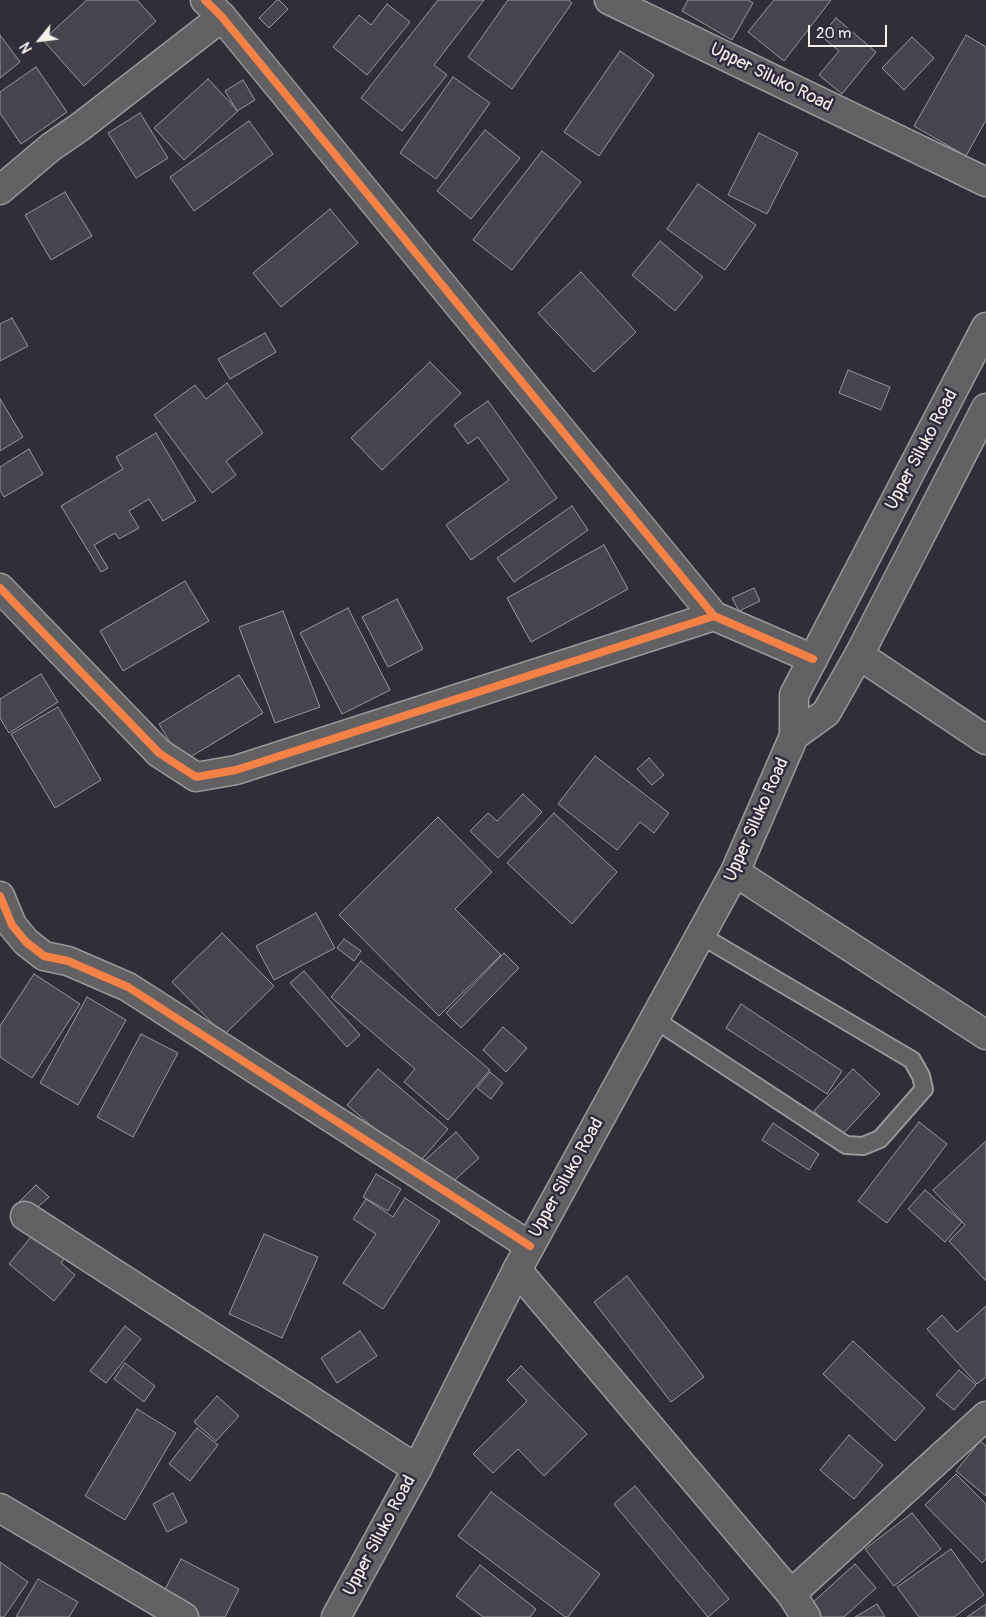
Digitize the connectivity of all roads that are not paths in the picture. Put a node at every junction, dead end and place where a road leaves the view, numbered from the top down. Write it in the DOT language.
graph roads {
  1 [pos="610,0"];
  2 [pos="214,9"];
  3 [pos="986,182"];
  4 [pos="0,190"];
  5 [pos="986,327"];
  6 [pos="986,408"];
  7 [pos="0,588"];
  8 [pos="714,616"];
  9 [pos="859,655"];
  10 [pos="813,659"];
  11 [pos="794,736"];
  12 [pos="986,740"];
  13 [pos="736,872"];
  14 [pos="0,896"];
  15 [pos="700,935"];
  16 [pos="654,1020"];
  17 [pos="986,1035"];
  18 [pos="25,1216"];
  19 [pos="530,1246"];
  20 [pos="517,1270"];
  21 [pos="986,1416"];
  22 [pos="417,1469"];
  23 [pos="0,1508"];
  24 [pos="791,1594"];
  25 [pos="184,1617"];
  26 [pos="336,1617"];
  27 [pos="806,1617"];
  1 -- 3 [label="street, Upper Siluko Road"];
  2 -- 4 [label="street"];
  2 -- 8 [label="street"];
  5 -- 10 [label="street, Upper Siluko Road"];
  6 -- 9 [label="street, Upper Siluko Road"];
  7 -- 8 [label="street"];
  8 -- 10 [label="street"];
  9 -- 11 [label="street, Upper Siluko Road"];
  9 -- 12 [label="street"];
  10 -- 11 [label="street, Upper Siluko Road"];
  11 -- 13 [label="street, Upper Siluko Road"];
  13 -- 15 [label="street, Upper Siluko Road"];
  13 -- 17 [label="street"];
  14 -- 19 [label="street"];
  15 -- 16 [label="street, Upper Siluko Road"];
  15 -- 16 [label="lane"];
  16 -- 19 [label="street, Upper Siluko Road"];
  18 -- 22 [label="street"];
  19 -- 20 [label="street, Upper Siluko Road"];
  20 -- 22 [label="street, Upper Siluko Road"];
  20 -- 24 [label="street"];
  21 -- 24 [label="street"];
  22 -- 26 [label="street, Upper Siluko Road"];
  23 -- 25 [label="street"];
  24 -- 27 [label="street"];
}
